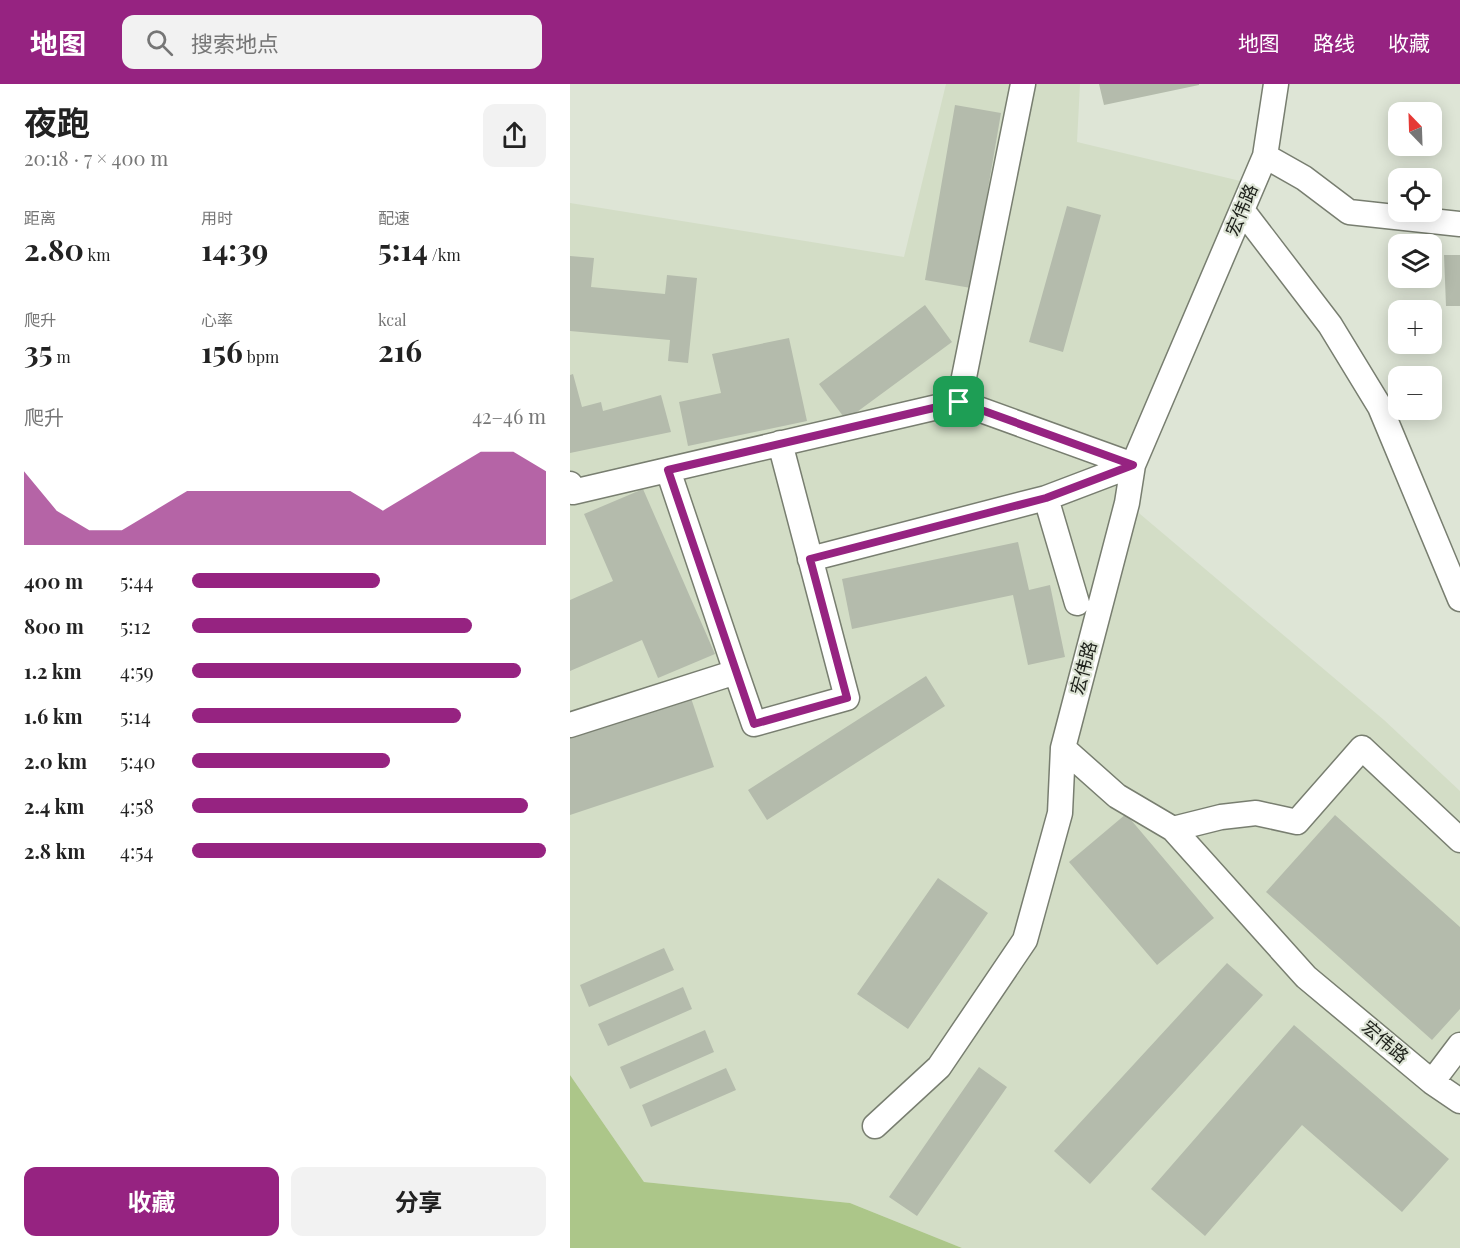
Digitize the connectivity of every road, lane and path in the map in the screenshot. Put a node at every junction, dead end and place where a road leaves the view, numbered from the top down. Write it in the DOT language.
graph roads {
  1 [pos="1023,84"];
  2 [pos="1276,84"];
  3 [pos="1265,156"];
  4 [pos="1242,210"];
  5 [pos="1460,224"];
  6 [pos="959,402"];
  7 [pos="780,443"];
  8 [pos="1133,465"];
  9 [pos="668,470"];
  10 [pos="571,489"];
  11 [pos="1046,498"];
  12 [pos="810,559"];
  13 [pos="1460,599"];
  14 [pos="1077,603"];
  15 [pos="736,672"];
  16 [pos="570,725"];
  17 [pos="1062,748"];
  18 [pos="1173,829"];
  19 [pos="1460,840"];
  20 [pos="1460,1045"];
  21 [pos="1432,1082"];
  22 [pos="1460,1101"];
  23 [pos="875,1126"];
  1 -- 6 [label="street"];
  2 -- 3 [label="street, 宏伟路"];
  3 -- 4 [label="street, 宏伟路"];
  3 -- 5 [label="street"];
  4 -- 8 [label="street, 宏伟路"];
  4 -- 13 [label="street"];
  6 -- 7 [label="street"];
  6 -- 8 [label="street"];
  7 -- 9 [label="street"];
  7 -- 12 [label="street"];
  8 -- 11 [label="street"];
  8 -- 17 [label="street, 宏伟路"];
  9 -- 10 [label="street"];
  9 -- 15 [label="street"];
  11 -- 12 [label="street"];
  11 -- 14 [label="street"];
  12 -- 15 [label="street"];
  15 -- 16 [label="street"];
  17 -- 18 [label="street, 宏伟路"];
  17 -- 23 [label="street"];
  18 -- 19 [label="street"];
  18 -- 21 [label="street, 宏伟路"];
  20 -- 21 [label="street"];
  21 -- 22 [label="street, 宏伟路"];
}
